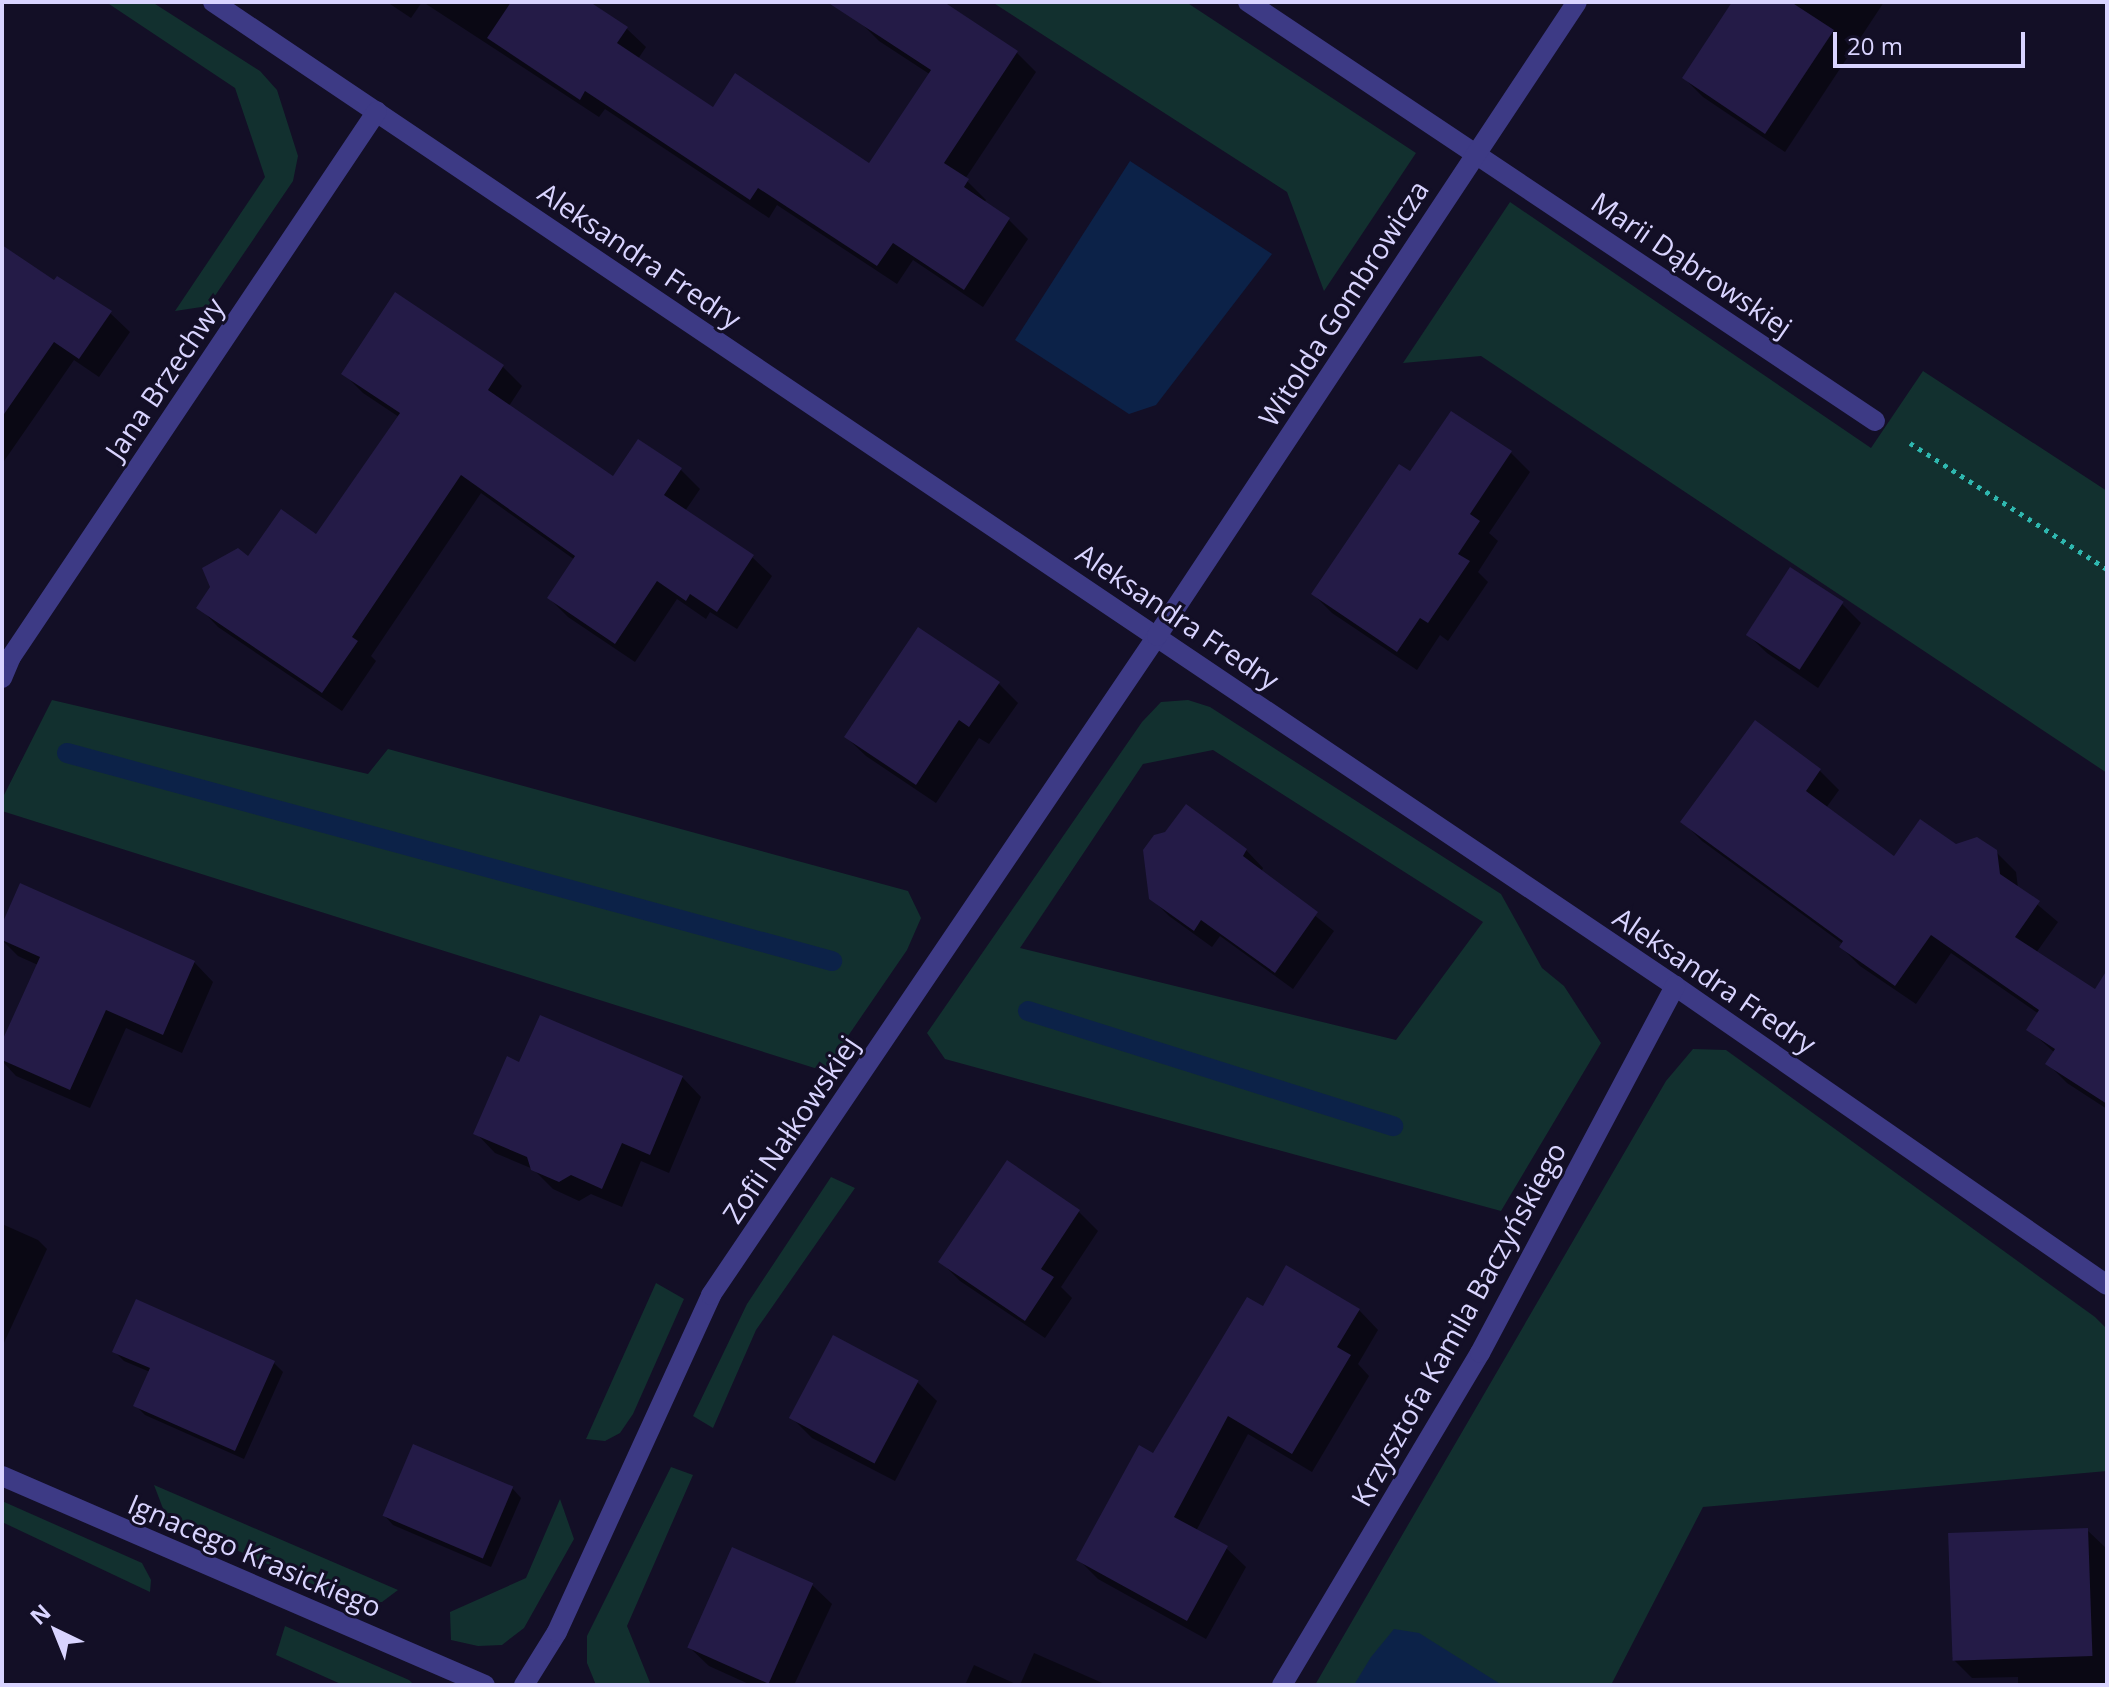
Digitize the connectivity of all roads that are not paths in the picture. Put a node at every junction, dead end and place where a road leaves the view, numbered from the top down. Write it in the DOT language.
graph roads {
  1 [pos="213,2"];
  2 [pos="1248,2"];
  3 [pos="1577,2"];
  4 [pos="377,111"];
  5 [pos="1475,153"];
  6 [pos="1875,421"];
  7 [pos="1157,636"];
  8 [pos="2,678"];
  9 [pos="1675,986"];
  10 [pos="2107,1285"];
  11 [pos="2,1476"];
  12 [pos="485,1685"];
  13 [pos="524,1685"];
  14 [pos="1282,1685"];
  1 -- 4 [label="street, Aleksandra Fredry"];
  2 -- 5 [label="street, Marii Dąbrowskiej"];
  3 -- 5 [label="street, Witolda Gombrowicza"];
  4 -- 7 [label="street, Aleksandra Fredry"];
  4 -- 8 [label="street, Jana Brzechwy"];
  5 -- 6 [label="street, Marii Dąbrowskiej"];
  5 -- 7 [label="street, Witolda Gombrowicza"];
  7 -- 9 [label="street, Aleksandra Fredry"];
  7 -- 13 [label="street, Zofii Nałkowskiej"];
  9 -- 10 [label="street, Aleksandra Fredry"];
  9 -- 14 [label="street, Krzysztofa Kamila Baczyńskiego"];
  11 -- 12 [label="street, Ignacego Krasickiego"];
}
